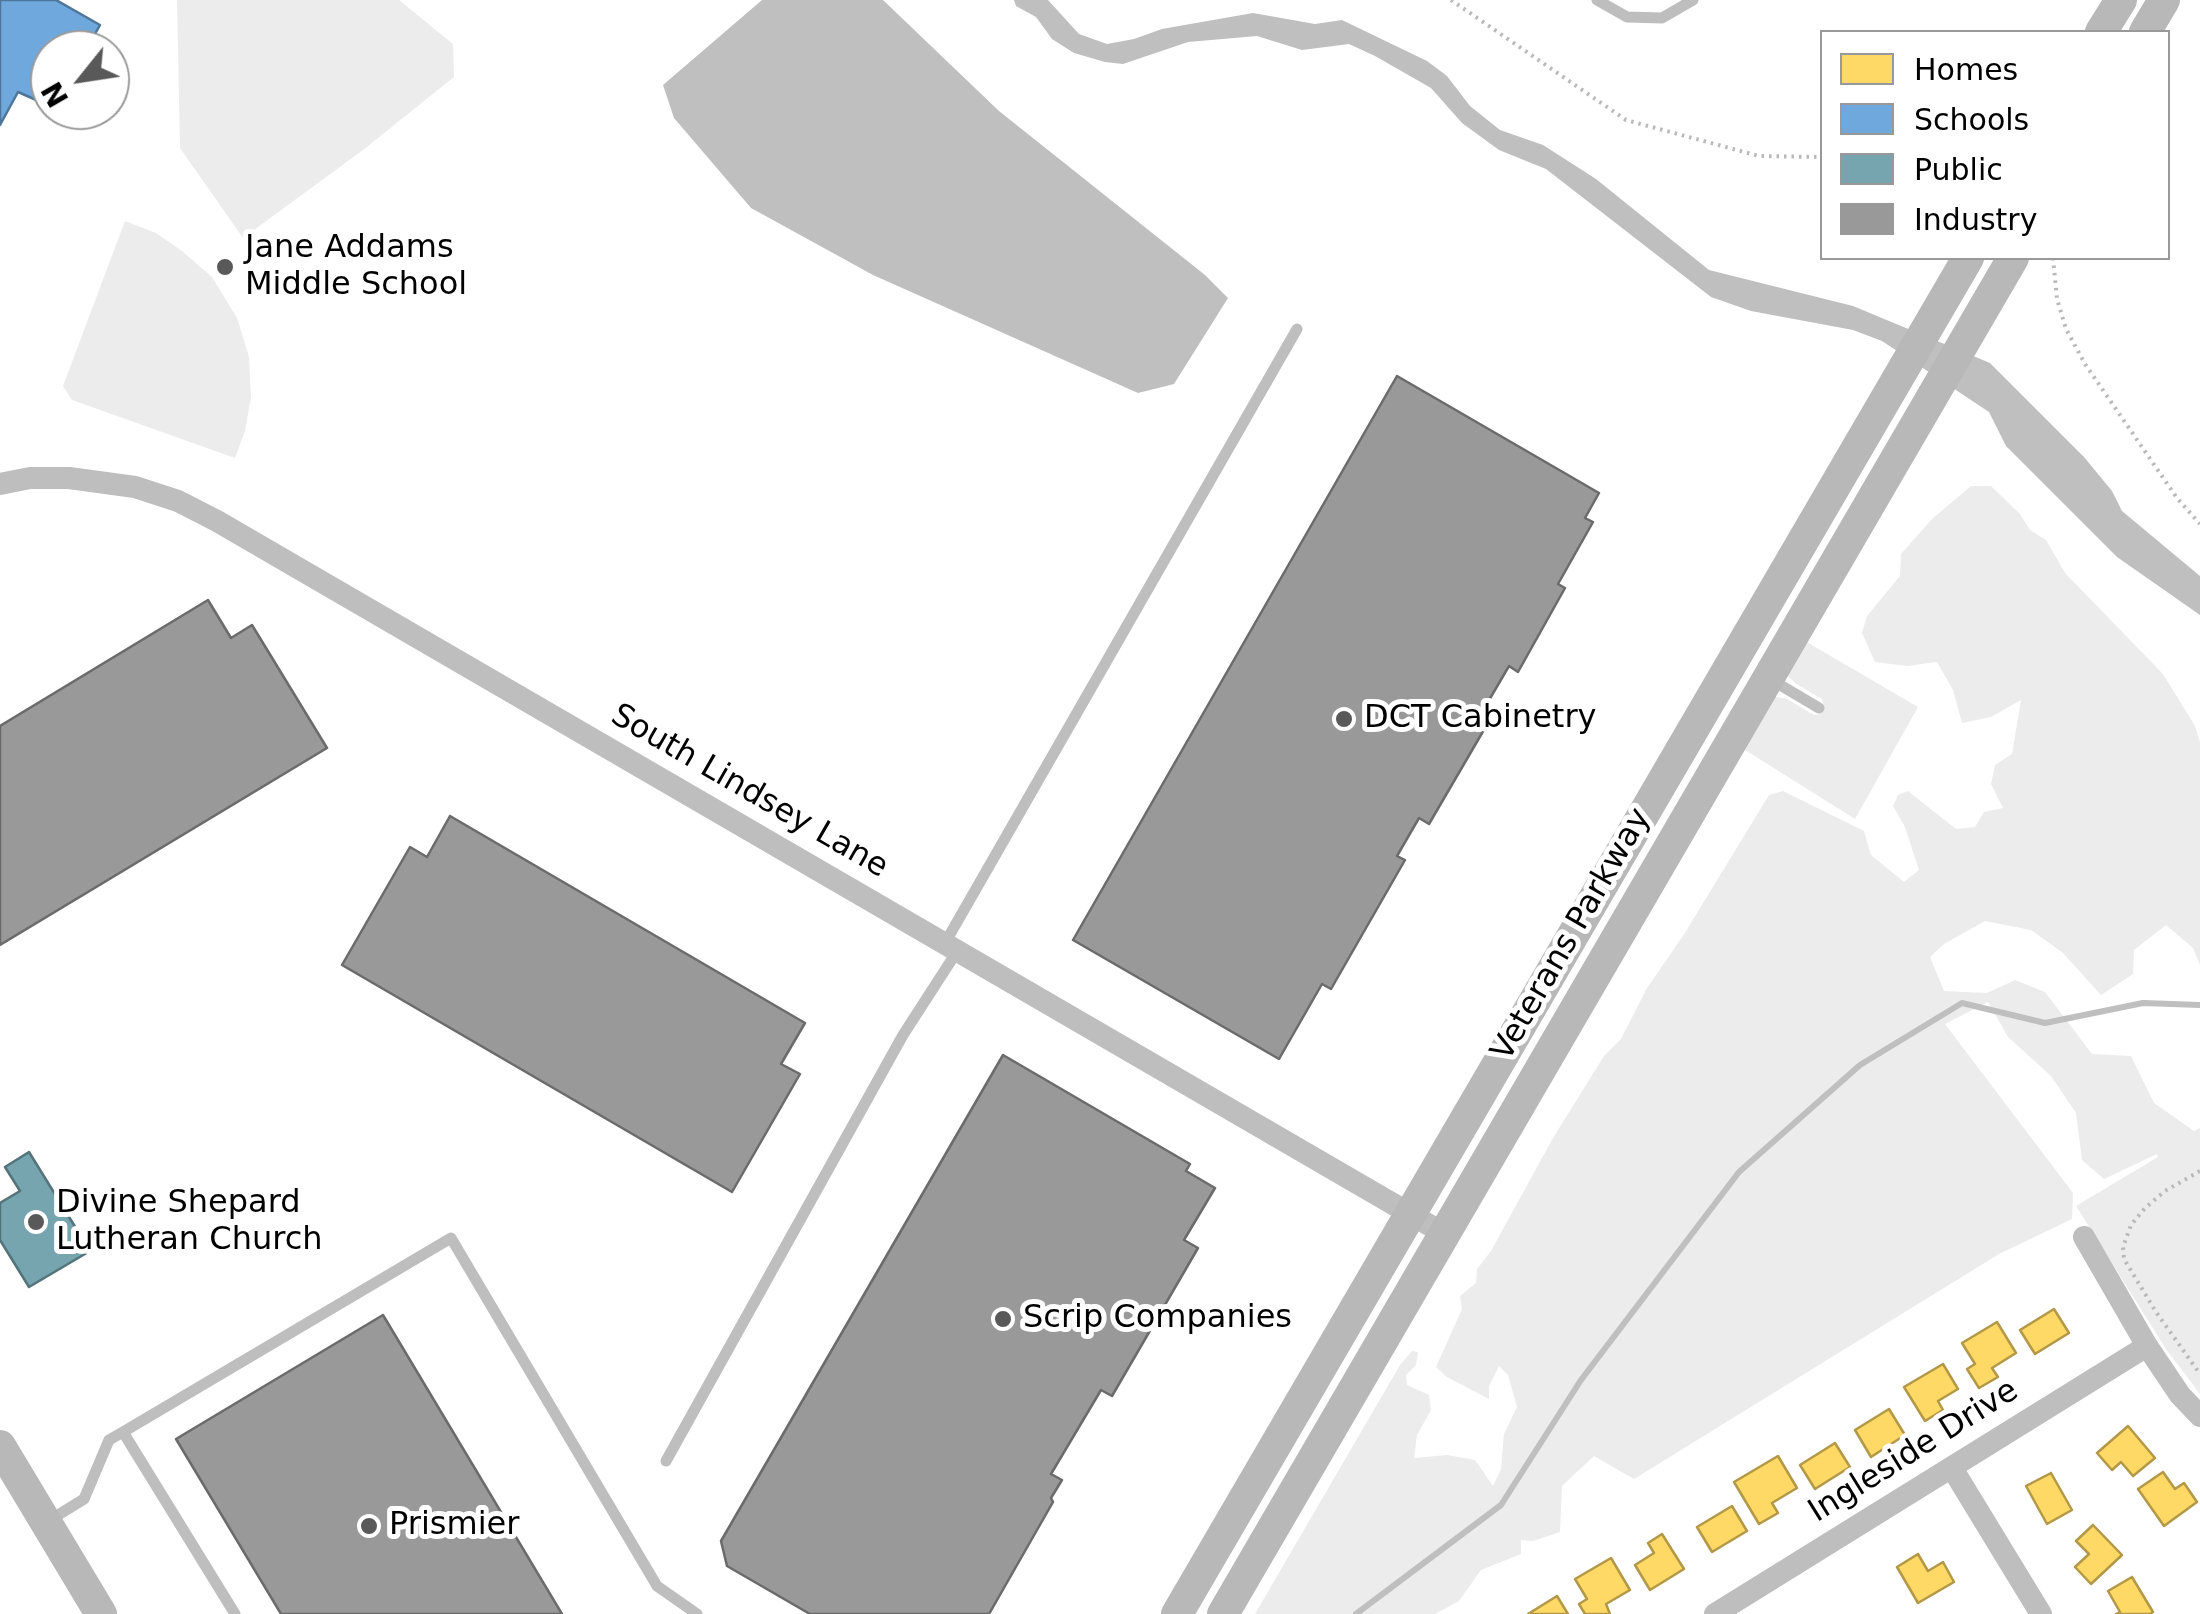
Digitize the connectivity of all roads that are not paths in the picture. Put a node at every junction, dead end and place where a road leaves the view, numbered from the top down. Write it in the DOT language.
graph roads {
  1 [pos="1597,0"];
  2 [pos="1693,0"];
  3 [pos="2121,0"];
  4 [pos="2164,0"];
  5 [pos="2103,30"];
  6 [pos="2146,30"];
  7 [pos="1967,260"];
  8 [pos="2011,260"];
  9 [pos="1297,328"];
  10 [pos="0,484"];
  11 [pos="1766,677"];
  12 [pos="1819,708"];
  13 [pos="950,948"];
  14 [pos="1411,1214"];
  15 [pos="1444,1233"];
  16 [pos="2084,1237"];
  17 [pos="2147,1346"];
  18 [pos="2200,1416"];
  19 [pos="122,1432"];
  20 [pos="0,1446"];
  21 [pos="666,1461"];
  22 [pos="1952,1468"];
  23 [pos="46,1522"];
  24 [pos="1729,1610"];
  25 [pos="102,1614"];
  26 [pos="234,1614"];
  27 [pos="697,1614"];
  28 [pos="1177,1614"];
  29 [pos="1223,1614"];
  30 [pos="2041,1614"];
  1 -- 2 [label="lane"];
  3 -- 5 [label="main road"];
  4 -- 6 [label="main road"];
  7 -- 14 [label="main road, Veterans Parkway"];
  8 -- 11 [label="main road, Veterans Parkway"];
  9 -- 13 [label="lane"];
  10 -- 13 [label="street, South Lindsey Lane"];
  11 -- 12 [label="lane"];
  11 -- 15 [label="main road, Veterans Parkway"];
  13 -- 14 [label="street, South Lindsey Lane"];
  13 -- 21 [label="lane"];
  14 -- 15 [label="street, South Lindsey Lane"];
  14 -- 28 [label="main road, Veterans Parkway"];
  15 -- 29 [label="main road, Veterans Parkway"];
  16 -- 17 [label="street"];
  17 -- 18 [label="street"];
  17 -- 22 [label="street, Ingleside Drive"];
  19 -- 23 [label="lane"];
  19 -- 26 [label="lane"];
  19 -- 27 [label="lane"];
  20 -- 23 [label="main road"];
  22 -- 24 [label="street, Ingleside Drive"];
  22 -- 30 [label="street"];
  23 -- 25 [label="main road"];
}
